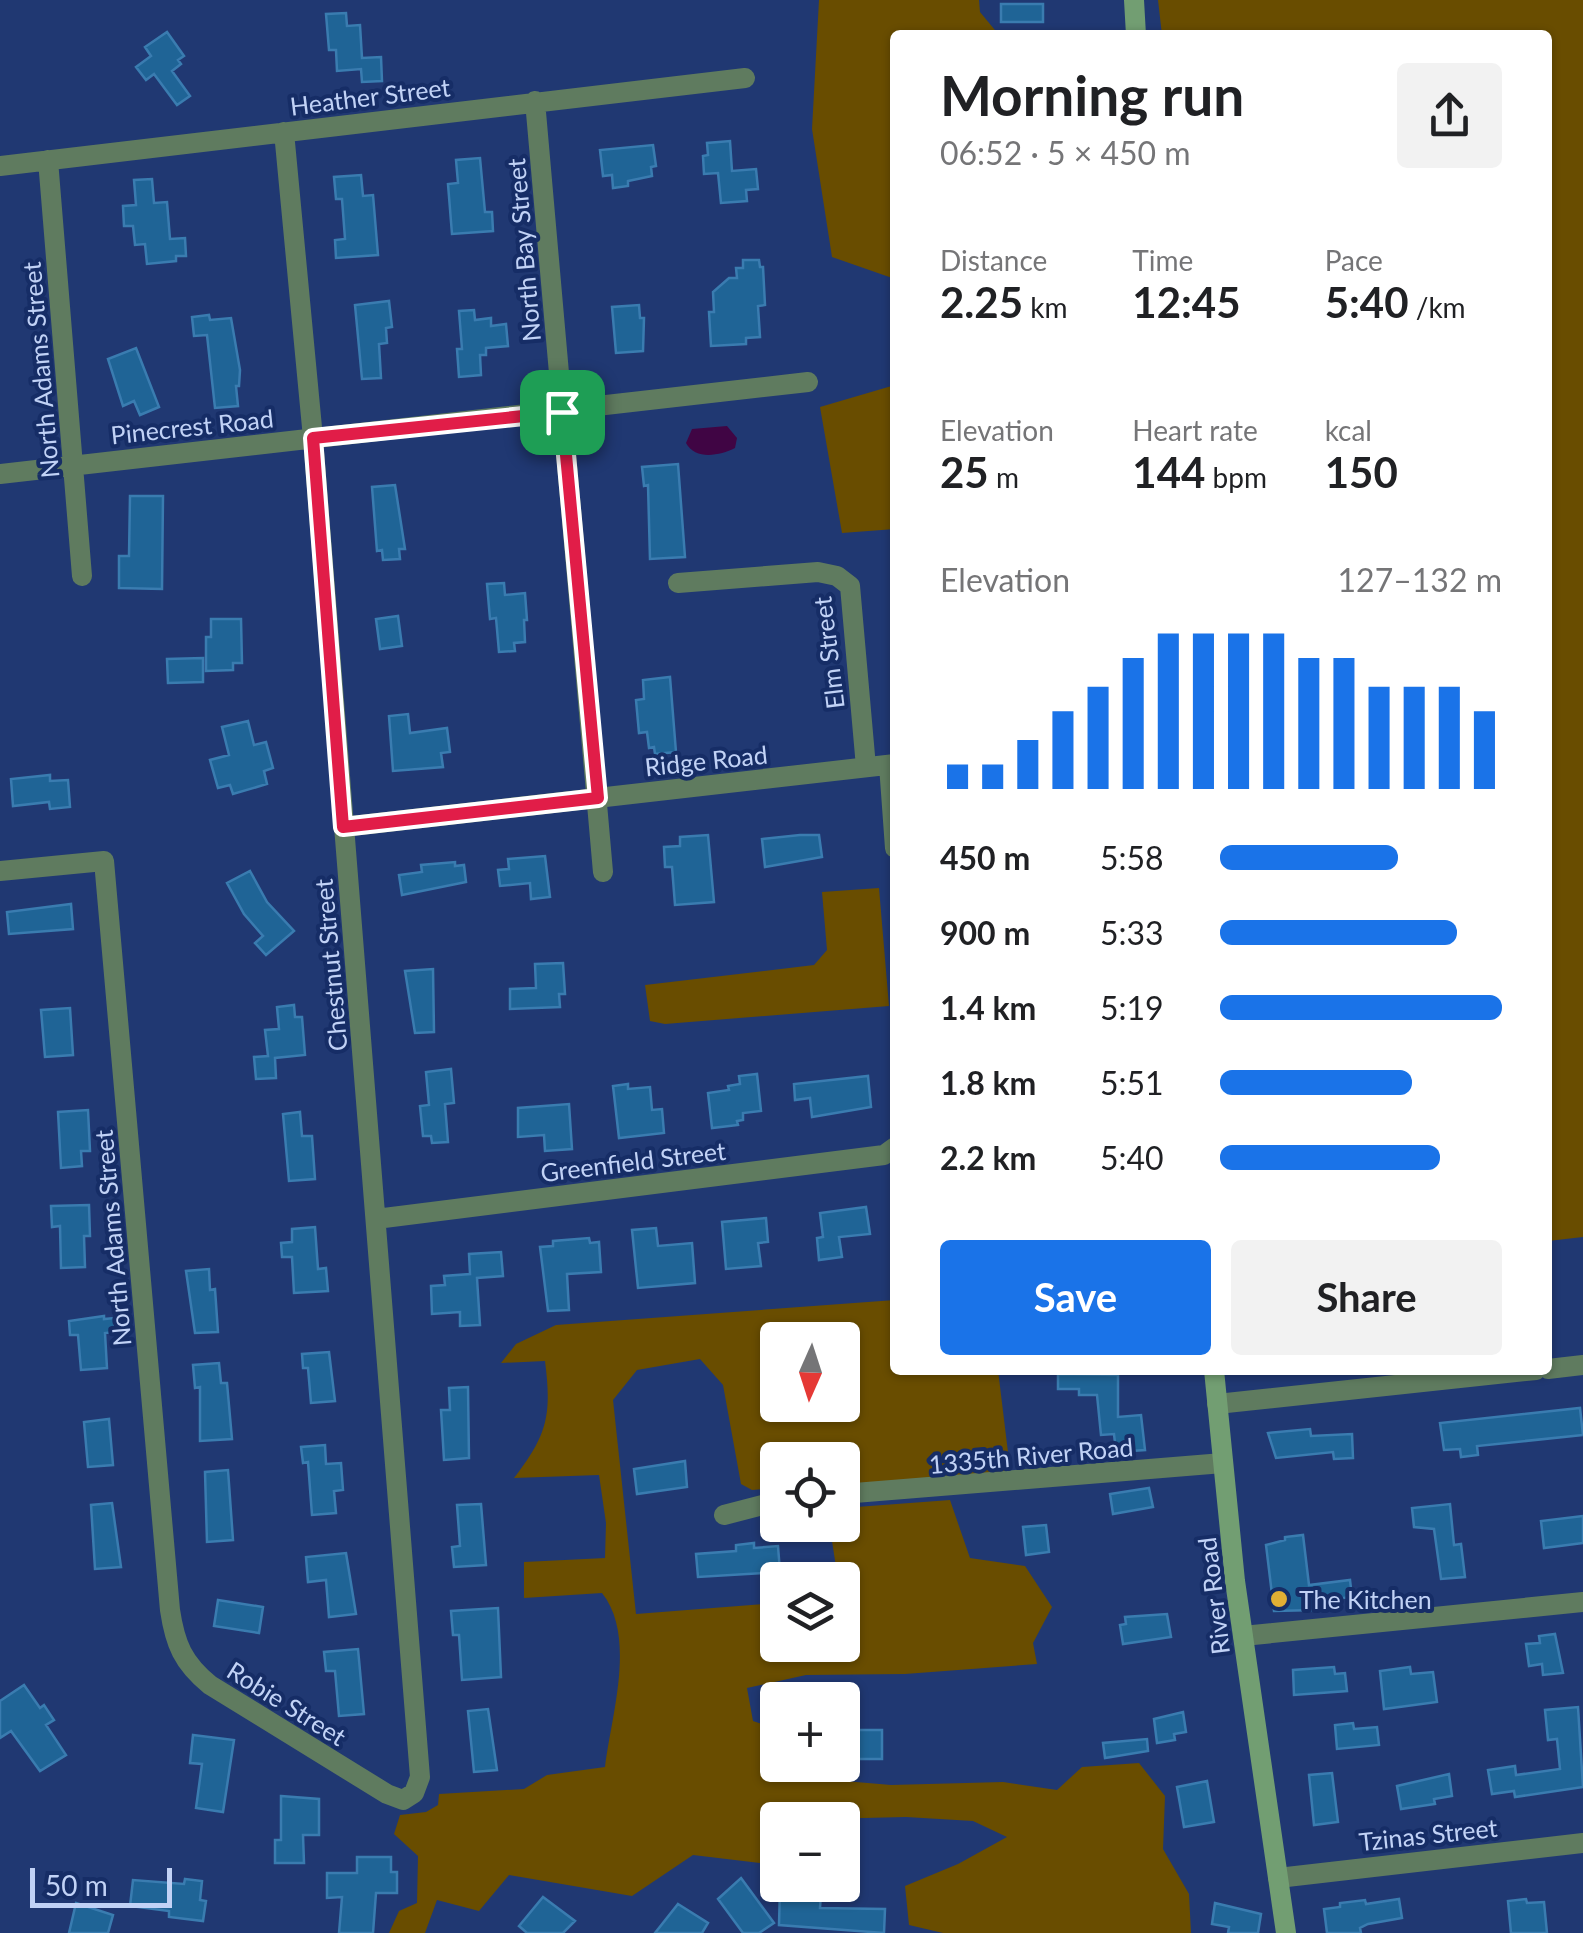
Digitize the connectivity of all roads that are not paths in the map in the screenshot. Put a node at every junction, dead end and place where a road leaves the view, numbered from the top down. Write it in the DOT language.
graph roads {
  1 [pos="1134,0"];
  2 [pos="1136,30"];
  3 [pos="746,78"];
  4 [pos="535,101"];
  5 [pos="284,132"];
  6 [pos="48,160"];
  7 [pos="0,166"];
  8 [pos="808,382"];
  9 [pos="562,412"];
  10 [pos="313,438"];
  11 [pos="73,464"];
  12 [pos="0,474"];
  13 [pos="82,576"];
  14 [pos="678,583"];
  15 [pos="890,765"];
  16 [pos="866,768"];
  17 [pos="598,798"];
  18 [pos="343,827"];
  19 [pos="0,870"];
  20 [pos="603,872"];
  21 [pos="890,1151"];
  22 [pos="376,1219"];
  23 [pos="1583,1365"];
  24 [pos="1552,1369"];
  25 [pos="1214,1375"];
  26 [pos="1489,1375"];
  27 [pos="1217,1404"];
  28 [pos="1223,1462"];
  29 [pos="860,1492"];
  30 [pos="760,1506"];
  31 [pos="724,1515"];
  32 [pos="1583,1602"];
  33 [pos="170,1610"];
  34 [pos="1243,1636"];
  35 [pos="414,1793"];
  36 [pos="1583,1843"];
  37 [pos="1278,1878"];
  38 [pos="1286,1933"];
  1 -- 2 [label="street"];
  3 -- 4 [label="street, Heather Street"];
  4 -- 5 [label="street, Heather Street"];
  4 -- 9 [label="street, North Bay Street"];
  5 -- 6 [label="street, Heather Street"];
  5 -- 10 [label="street, Chestnut Street"];
  6 -- 7 [label="street, Heather Street"];
  6 -- 11 [label="street, North Adams Street"];
  8 -- 9 [label="street, Pinecrest Road"];
  9 -- 10 [label="street, Pinecrest Road"];
  9 -- 17 [label="street, North Bay Street"];
  10 -- 11 [label="street, Pinecrest Road"];
  10 -- 18 [label="street, Chestnut Street"];
  11 -- 12 [label="street, Pinecrest Road"];
  11 -- 13 [label="street, North Adams Street"];
  14 -- 16 [label="street, Elm Street"];
  15 -- 16 [label="street, Ridge Road"];
  16 -- 17 [label="street, Ridge Road"];
  17 -- 18 [label="street, Ridge Road"];
  17 -- 20 [label="street, North Bay Street"];
  18 -- 22 [label="street, Chestnut Street"];
  19 -- 33 [label="street, North Adams Street"];
  21 -- 22 [label="street, Greenfield Street"];
  22 -- 35 [label="street, Chestnut Street"];
  23 -- 24 [label="street"];
  25 -- 27 [label="street, River Road"];
  26 -- 27 [label="street"];
  27 -- 28 [label="street, River Road"];
  28 -- 29 [label="street, 1335th River Road"];
  28 -- 34 [label="street, River Road"];
  30 -- 31 [label="street"];
  32 -- 34 [label="street"];
  33 -- 35 [label="street, Robie Street"];
  34 -- 37 [label="street, River Road"];
  36 -- 37 [label="street, Tzinas Street"];
  37 -- 38 [label="street, River Road"];
}
